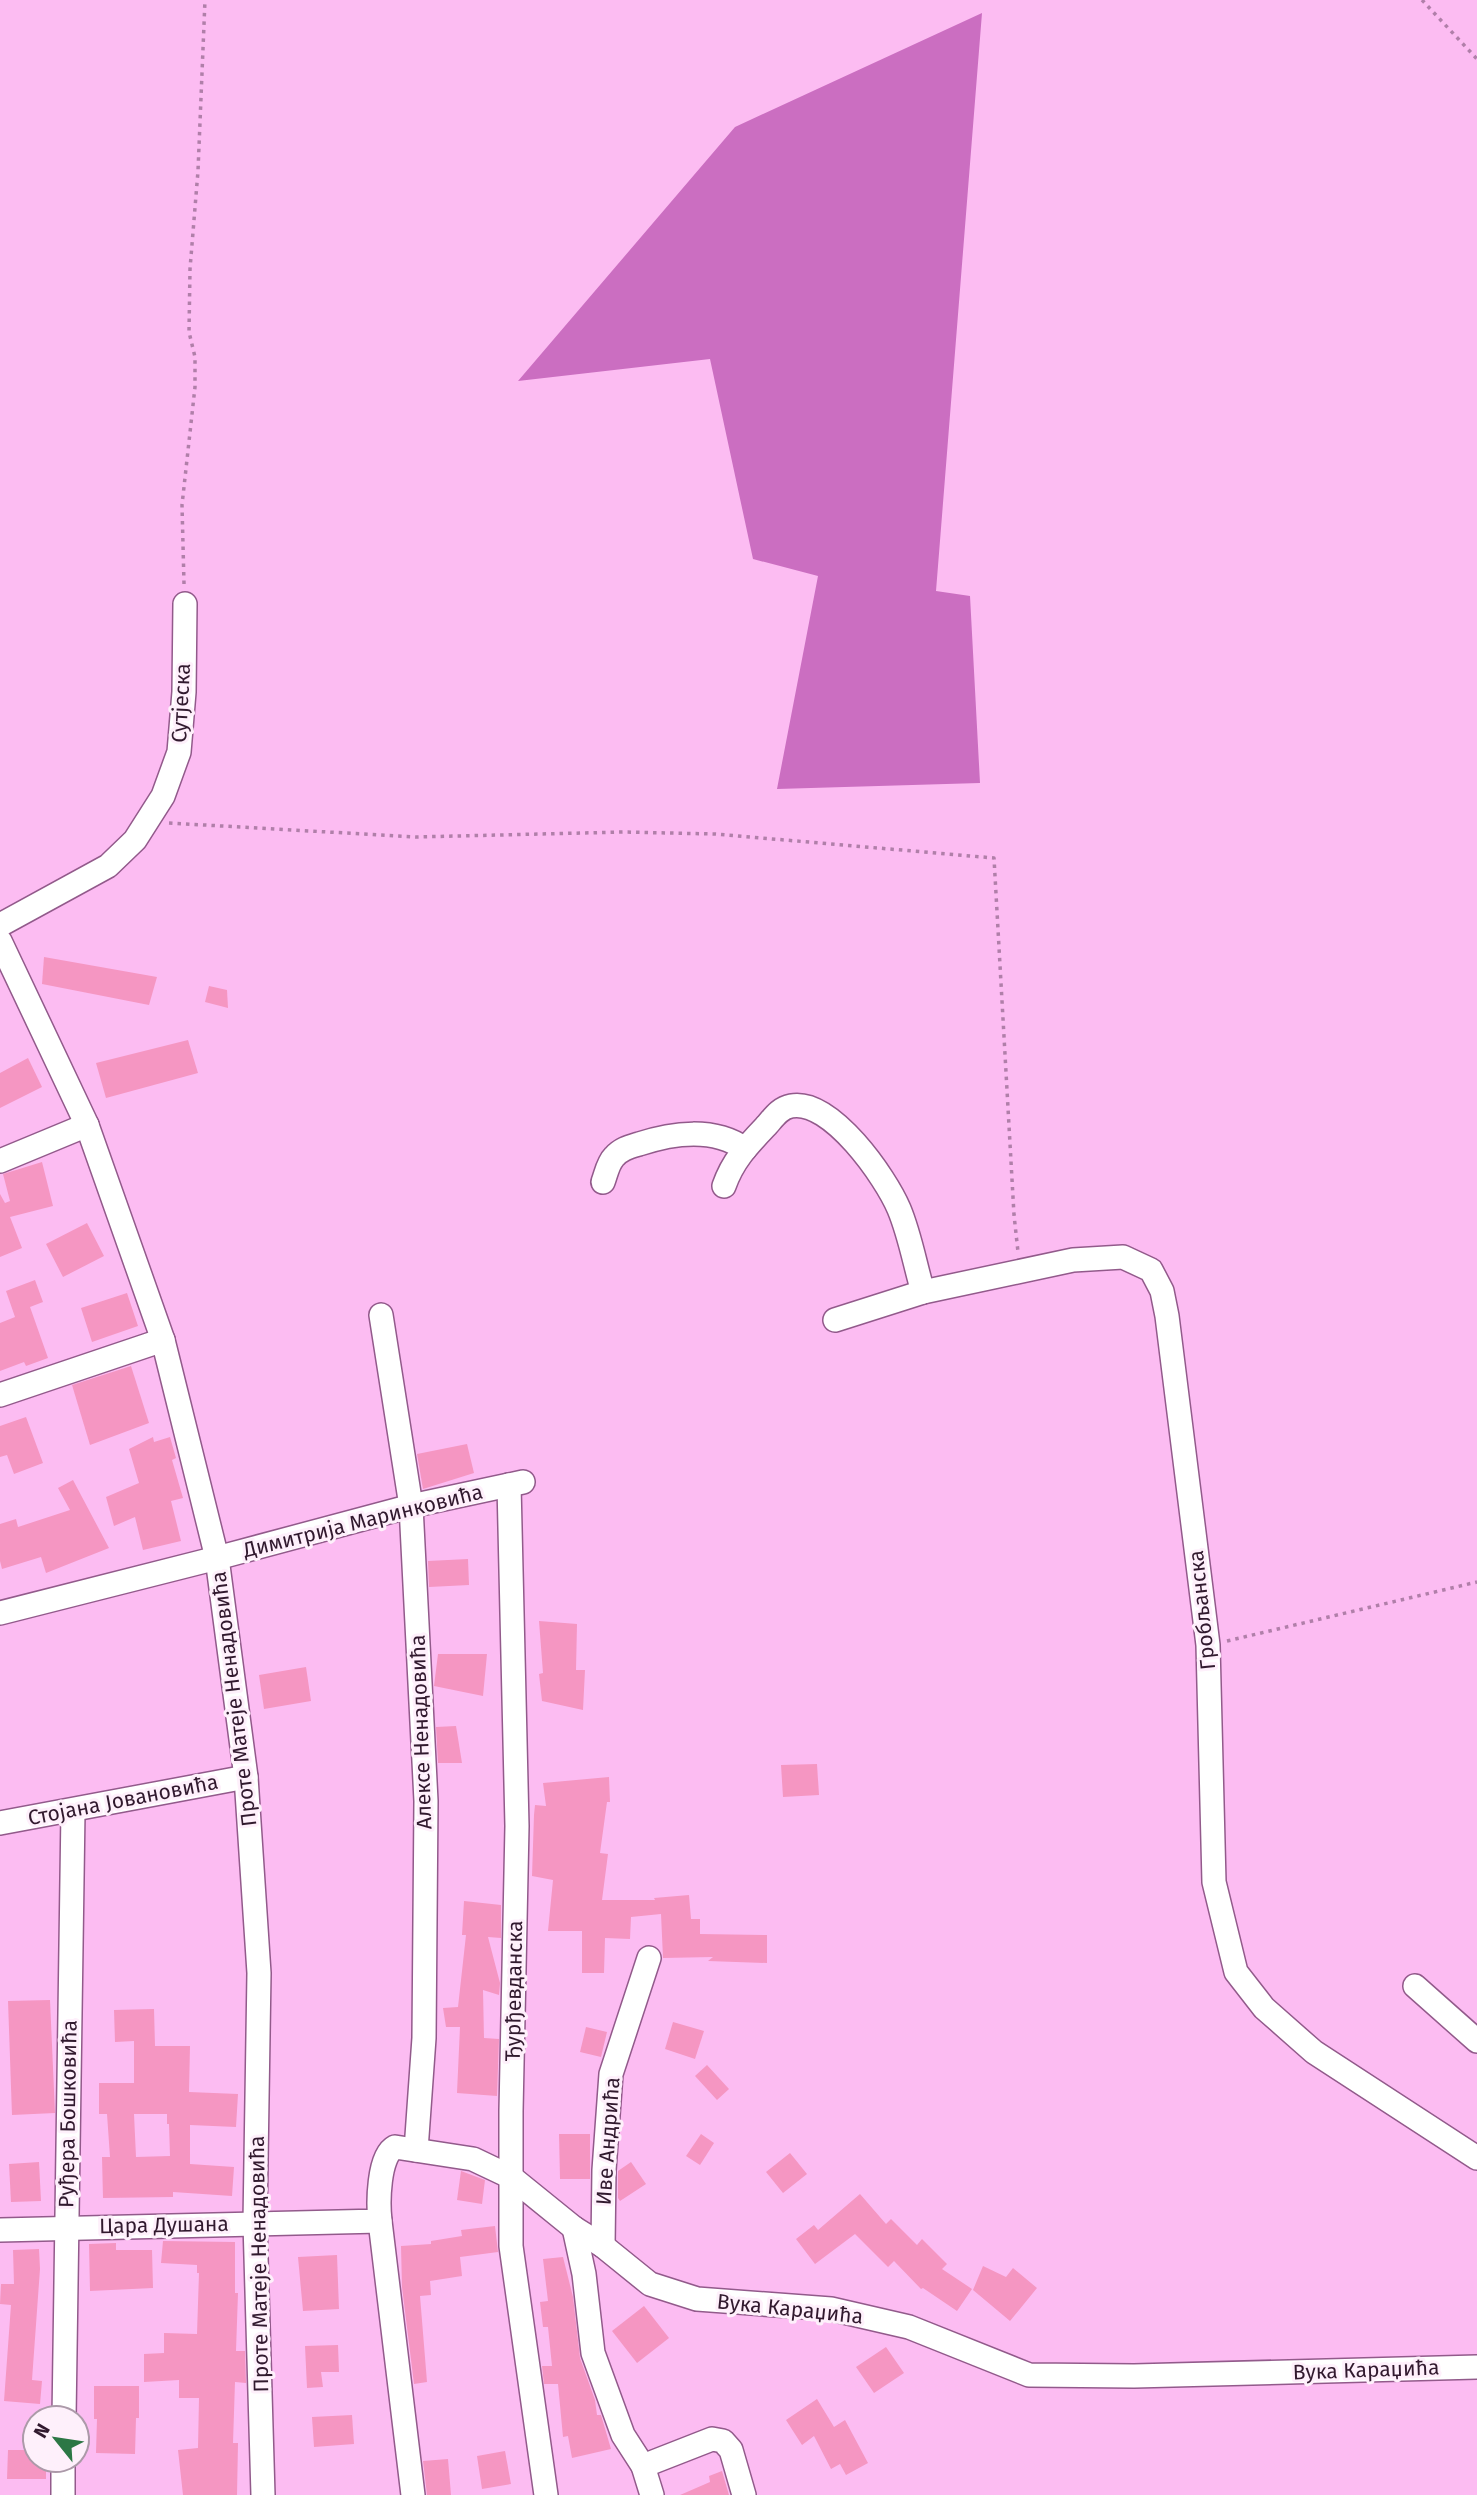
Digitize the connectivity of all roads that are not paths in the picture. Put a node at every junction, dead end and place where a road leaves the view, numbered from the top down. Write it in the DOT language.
graph roads {
  1 [pos="185,604"];
  2 [pos="0,925"];
  3 [pos="0,941"];
  4 [pos="87,1125"];
  5 [pos="745,1149"];
  6 [pos="0,1161"];
  7 [pos="603,1182"];
  8 [pos="724,1186"];
  9 [pos="922,1292"];
  10 [pos="381,1315"];
  11 [pos="835,1320"];
  12 [pos="163,1340"];
  13 [pos="0,1395"];
  14 [pos="516,1484"];
  15 [pos="411,1506"];
  16 [pos="217,1558"];
  17 [pos="0,1613"];
  18 [pos="246,1777"];
  19 [pos="73,1811"];
  20 [pos="0,1823"];
  21 [pos="649,1958"];
  22 [pos="1415,1986"];
  23 [pos="1477,2041"];
  24 [pos="416,2150"];
  25 [pos="1477,2158"];
  26 [pos="511,2177"];
  27 [pos="375,2221"];
  28 [pos="255,2223"];
  29 [pos="66,2228"];
  30 [pos="574,2228"];
  31 [pos="0,2230"];
  32 [pos="604,2246"];
  33 [pos="1477,2367"];
  34 [pos="64,2404"];
  35 [pos="643,2466"];
  36 [pos="63,2474"];
  37 [pos="63,2495"];
  38 [pos="263,2495"];
  39 [pos="413,2495"];
  40 [pos="546,2495"];
  41 [pos="652,2495"];
  42 [pos="744,2495"];
  1 -- 2 [label="street, Сутјеска"];
  3 -- 4 [label="street, Проте Матеје Ненадовића"];
  4 -- 6 [label="street"];
  4 -- 12 [label="street, Проте Матеје Ненадовића"];
  5 -- 7 [label="street"];
  5 -- 8 [label="street"];
  5 -- 9 [label="street"];
  9 -- 11 [label="street, Гробљанска"];
  9 -- 25 [label="street, Гробљанска"];
  10 -- 15 [label="street, Алексе Ненадовића"];
  12 -- 13 [label="street"];
  12 -- 16 [label="street, Проте Матеје Ненадовића"];
  14 -- 15 [label="street, Димитрија Маринковића"];
  14 -- 26 [label="street, Ђурђевданска"];
  15 -- 16 [label="street, Димитрија Маринковића"];
  15 -- 24 [label="street, Алексе Ненадовића"];
  16 -- 17 [label="street, Димитрија Маринковића"];
  16 -- 18 [label="street, Проте Матеје Ненадовића"];
  18 -- 19 [label="street, Стојана Јовановића"];
  18 -- 28 [label="street, Проте Матеје Ненадовића"];
  19 -- 20 [label="street, Стојана Јовановића"];
  19 -- 29 [label="street, Руђера Бошковића"];
  21 -- 32 [label="street, Иве Андрића"];
  22 -- 23 [label="street"];
  24 -- 26 [label="street, Вука Караџића"];
  24 -- 27 [label="street, Вука Караџића"];
  26 -- 30 [label="street, Вука Караџића"];
  26 -- 40 [label="street, Ђурђевданска"];
  27 -- 28 [label="street, Цара Душана"];
  27 -- 39 [label="street"];
  28 -- 29 [label="street, Цара Душана"];
  28 -- 38 [label="street, Проте Матеје Ненадовића"];
  29 -- 31 [label="street, Цара Душана"];
  29 -- 34 [label="street, Руђера Бошковића"];
  30 -- 32 [label="street, Вука Караџића"];
  30 -- 35 [label="street, Иве Андрића"];
  32 -- 33 [label="street, Вука Караџића"];
  35 -- 41 [label="street, Иве Андрића"];
  35 -- 42 [label="street"];
  36 -- 37 [label="street"];
}
